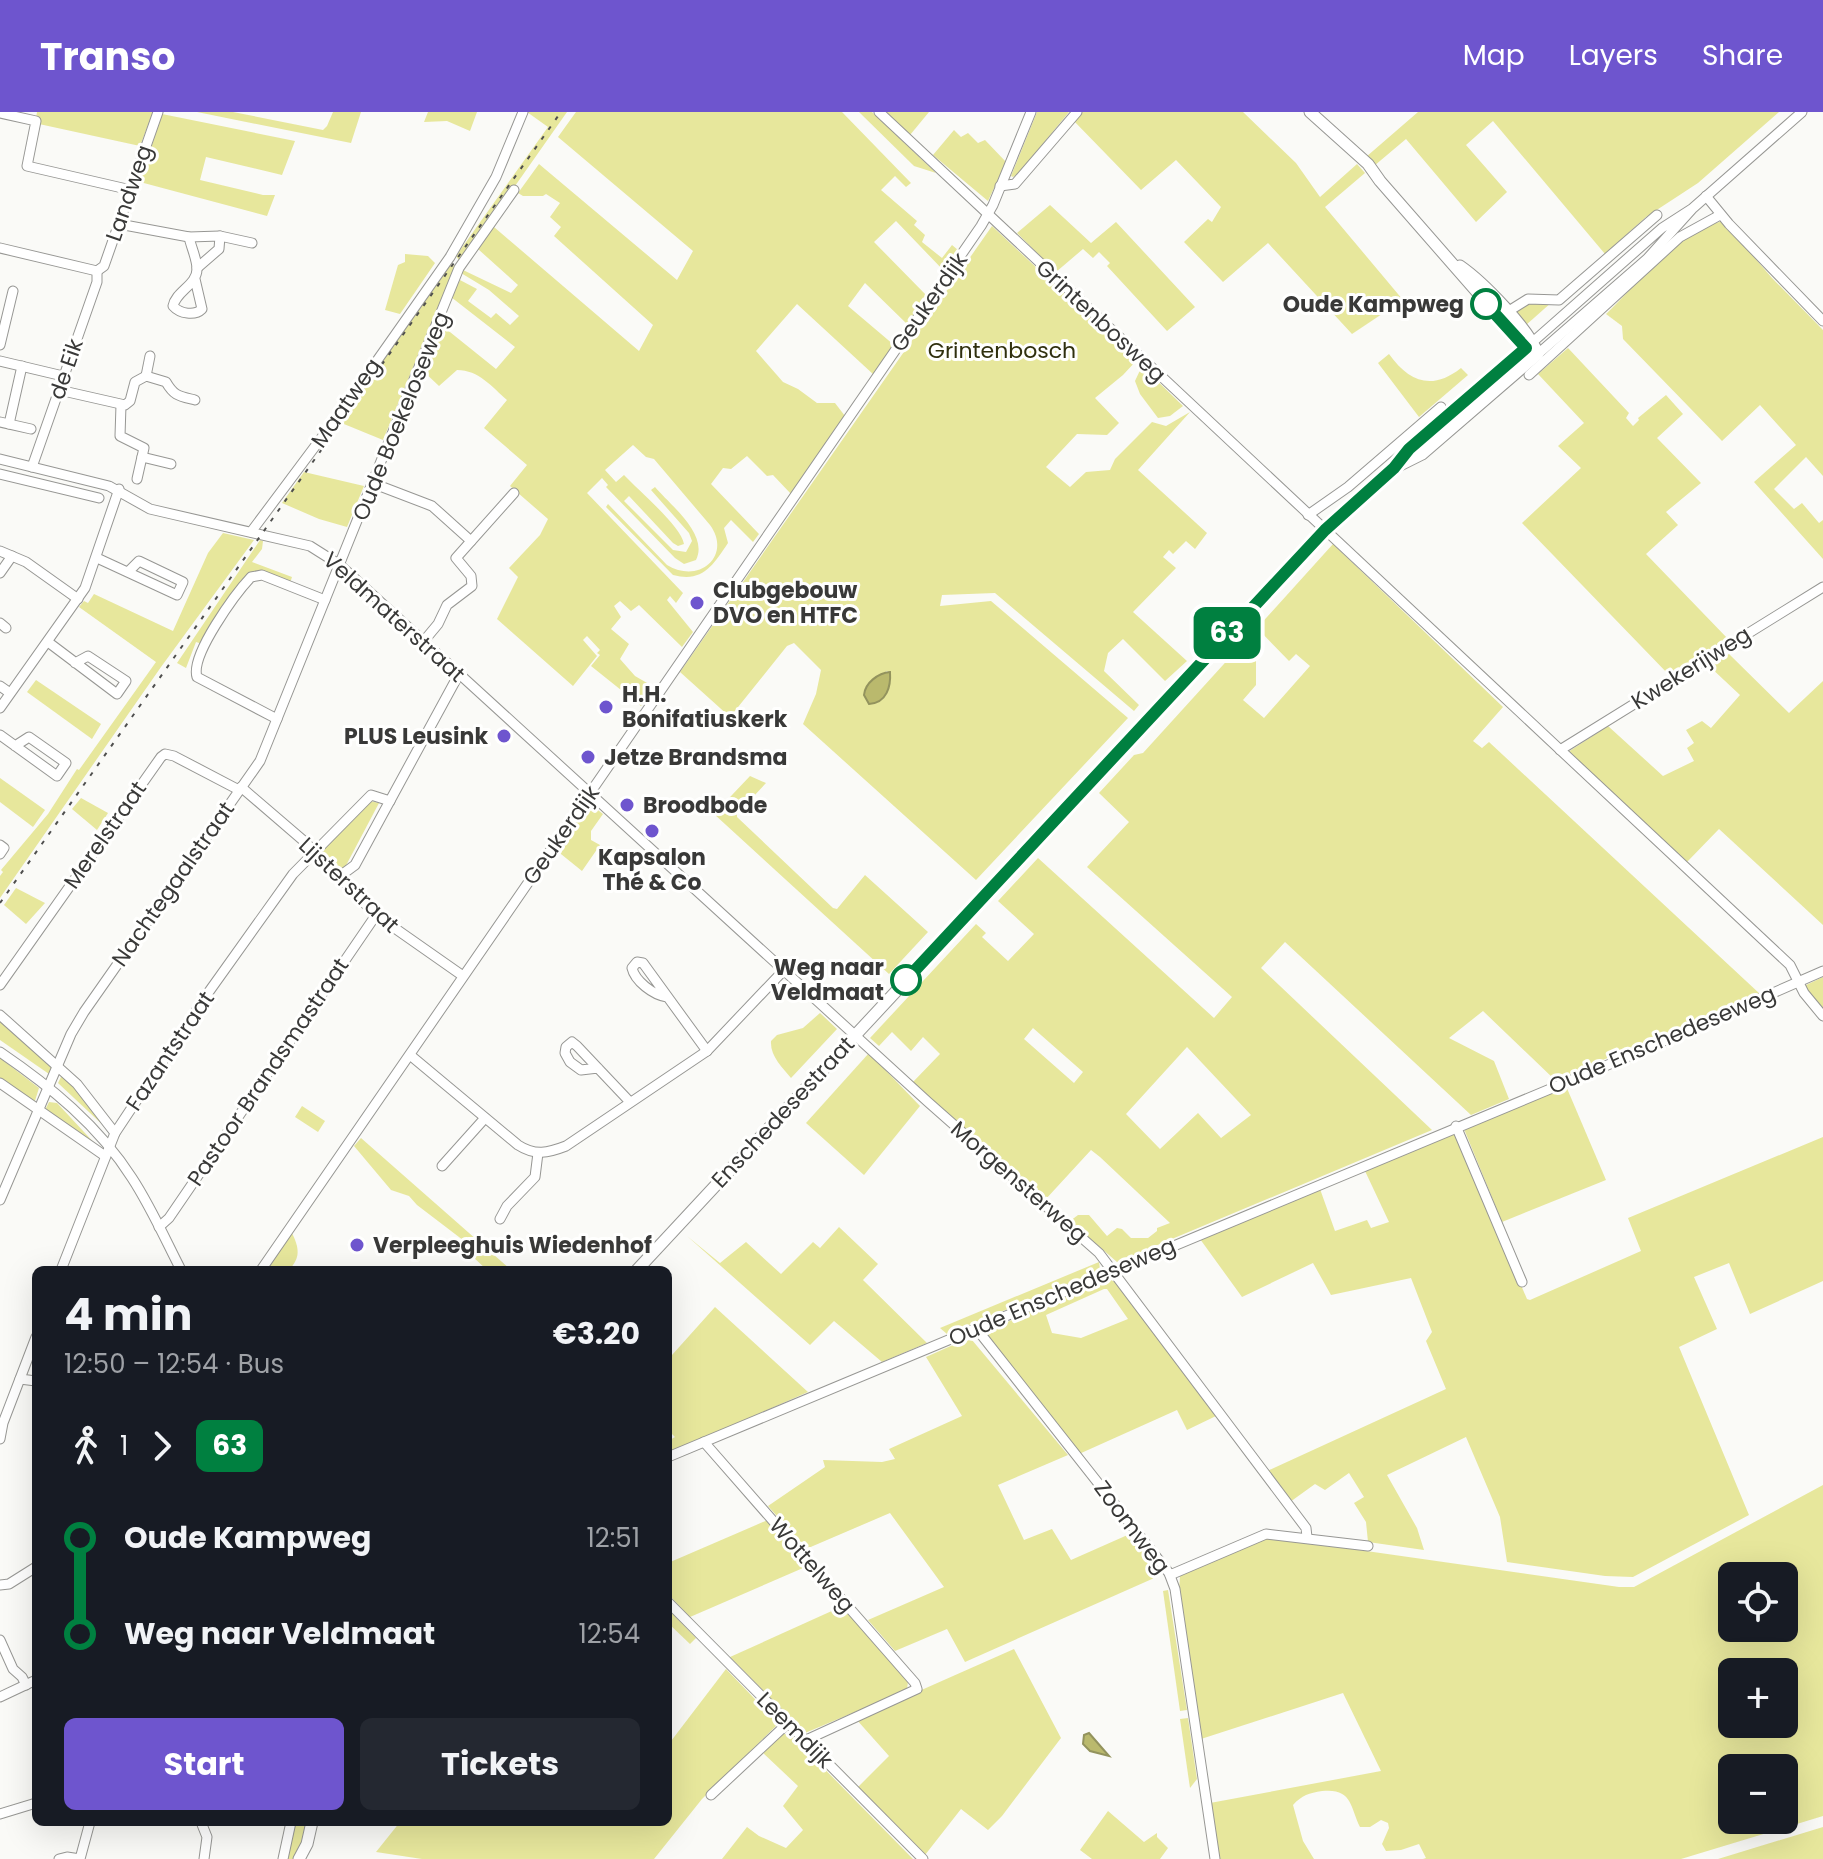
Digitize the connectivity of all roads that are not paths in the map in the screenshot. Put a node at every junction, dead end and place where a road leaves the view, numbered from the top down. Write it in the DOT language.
graph roads {
  1 [pos="158,112"];
  2 [pos="523,112"];
  3 [pos="879,112"];
  4 [pos="1031,112"];
  5 [pos="1077,112"];
  6 [pos="1310,112"];
  7 [pos="1802,112"];
  8 [pos="0,113"];
  9 [pos="34,116"];
  10 [pos="1000,186"];
  11 [pos="131,190"];
  12 [pos="514,190"];
  13 [pos="1706,196"];
  14 [pos="1693,208"];
  15 [pos="987,215"];
  16 [pos="1657,215"];
  17 [pos="1720,215"];
  18 [pos="119,224"];
  19 [pos="220,236"];
  20 [pos="189,237"];
  21 [pos="252,243"];
  22 [pos="0,248"];
  23 [pos="450,257"];
  24 [pos="197,268"];
  25 [pos="459,268"];
  26 [pos="97,271"];
  27 [pos="195,279"];
  28 [pos="13,291"];
  29 [pos="1503,315"];
  30 [pos="1823,321"];
  31 [pos="1,333"];
  32 [pos="1529,344"];
  33 [pos="0,345"];
  34 [pos="1538,354"];
  35 [pos="150,356"];
  36 [pos="0,361"];
  37 [pos="22,366"];
  38 [pos="1529,375"];
  39 [pos="63,376"];
  40 [pos="146,376"];
  41 [pos="59,390"];
  42 [pos="195,400"];
  43 [pos="121,405"];
  44 [pos="1441,407"];
  45 [pos="5,423"];
  46 [pos="31,429"];
  47 [pos="142,457"];
  48 [pos="0,459"];
  49 [pos="171,464"];
  50 [pos="32,467"];
  51 [pos="1394,468"];
  52 [pos="51,472"];
  53 [pos="0,474"];
  54 [pos="137,479"];
  55 [pos="372,483"];
  56 [pos="47,486"];
  57 [pos="119,489"];
  58 [pos="514,493"];
  59 [pos="99,498"];
  60 [pos="1308,515"];
  61 [pos="1325,530"];
  62 [pos="251,532"];
  63 [pos="471,541"];
  64 [pos="0,551"];
  65 [pos="12,556"];
  66 [pos="97,558"];
  67 [pos="340,565"];
  68 [pos="128,572"];
  69 [pos="0,573"];
  70 [pos="1823,587"];
  71 [pos="78,599"];
  72 [pos="325,600"];
  73 [pos="48,642"];
  74 [pos="423,642"];
  75 [pos="75,663"];
  76 [pos="459,674"];
  77 [pos="0,686"];
  78 [pos="10,693"];
  79 [pos="0,708"];
  80 [pos="277,719"];
  81 [pos="0,735"];
  82 [pos="15,746"];
  83 [pos="1560,750"];
  84 [pos="240,789"];
  85 [pos="591,793"];
  86 [pos="390,801"];
  87 [pos="0,845"];
  88 [pos="313,852"];
  89 [pos="0,854"];
  90 [pos="340,876"];
  91 [pos="376,915"];
  92 [pos="785,969"];
  93 [pos="1823,971"];
  94 [pos="463,976"];
  95 [pos="1799,982"];
  96 [pos="0,985"];
  97 [pos="667,997"];
  98 [pos="0,1015"];
  99 [pos="1823,1016"];
  100 [pos="855,1035"];
  101 [pos="707,1051"];
  102 [pos="0,1052"];
  103 [pos="410,1055"];
  104 [pos="58,1067"];
  105 [pos="598,1068"];
  106 [pos="0,1083"];
  107 [pos="49,1088"];
  108 [pos="630,1102"];
  109 [pos="40,1110"];
  110 [pos="485,1118"];
  111 [pos="1456,1126"];
  112 [pos="115,1133"];
  113 [pos="106,1151"];
  114 [pos="538,1153"];
  115 [pos="442,1166"];
  116 [pos="0,1200"];
  117 [pos="500,1219"];
  118 [pos="159,1227"];
  119 [pos="63,1266"];
  120 [pos="179,1266"];
  121 [pos="264,1266"];
  122 [pos="641,1266"];
  123 [pos="1112,1270"];
  124 [pos="1522,1282"];
  125 [pos="976,1328"];
  126 [pos="32,1348"];
  127 [pos="20,1379"];
  128 [pos="32,1380"];
  129 [pos="0,1439"];
  130 [pos="704,1442"];
  131 [pos="672,1455"];
  132 [pos="1307,1537"];
  133 [pos="1368,1546"];
  134 [pos="32,1570"];
  135 [pos="1170,1575"];
  136 [pos="0,1585"];
  137 [pos="672,1606"];
  138 [pos="0,1640"];
  139 [pos="32,1682"];
  140 [pos="26,1685"];
  141 [pos="0,1697"];
  142 [pos="788,1723"];
  143 [pos="806,1740"];
  144 [pos="711,1795"];
  145 [pos="32,1804"];
  146 [pos="0,1814"];
  147 [pos="89,1826"];
  148 [pos="203,1826"];
  149 [pos="290,1826"];
  150 [pos="311,1826"];
  151 [pos="307,1844"];
  152 [pos="59,1859"];
  153 [pos="80,1859"];
  154 [pos="204,1859"];
  155 [pos="283,1859"];
  156 [pos="299,1859"];
  157 [pos="307,1859"];
  158 [pos="923,1859"];
  159 [pos="1215,1859"];
  1 -- 11 [label="street, Landweg"];
  2 -- 23 [label="street"];
  3 -- 15 [label="street, Grintenbosweg"];
  4 -- 10 [label="street, Geukerdijk"];
  5 -- 10 [label="street"];
  6 -- 29 [label="main road"];
  7 -- 13 [label="street, Enschedesestraat"];
  8 -- 9 [label="street"];
  9 -- 11 [label="street"];
  10 -- 15 [label="street, Geukerdijk"];
  11 -- 18 [label="street, Landweg"];
  12 -- 25 [label="street, Oude Boekeloseweg"];
  13 -- 14 [label="street, Enschedesestraat"];
  13 -- 17 [label="street"];
  14 -- 32 [label="street, Enschedesestraat"];
  14 -- 34 [label="street, Enschedesestraat"];
  15 -- 60 [label="street, Grintenbosweg"];
  15 -- 85 [label="street, Geukerdijk"];
  16 -- 29 [label="street"];
  17 -- 30 [label="street"];
  17 -- 38 [label="street"];
  18 -- 20 [label="street"];
  18 -- 26 [label="street, Landweg"];
  19 -- 20 [label="street"];
  19 -- 21 [label="street"];
  19 -- 24 [label="street"];
  20 -- 24 [label="street"];
  22 -- 26 [label="street"];
  23 -- 25 [label="street"];
  23 -- 62 [label="street, Maatweg"];
  24 -- 27 [label="street"];
  25 -- 55 [label="street, Oude Boekeloseweg"];
  26 -- 39 [label="street, de Eik"];
  28 -- 31 [label="street"];
  29 -- 32 [label="main road"];
  31 -- 33 [label="street"];
  32 -- 34 [label="main road"];
  32 -- 51 [label="main road, Enschedesestraat"];
  34 -- 51 [label="main road, Enschedesestraat"];
  35 -- 40 [label="street"];
  36 -- 37 [label="street"];
  37 -- 39 [label="street"];
  37 -- 45 [label="street"];
  39 -- 41 [label="street, de Eik"];
  40 -- 42 [label="street"];
  40 -- 43 [label="street"];
  41 -- 43 [label="street"];
  41 -- 50 [label="street, de Eik"];
  43 -- 47 [label="street"];
  44 -- 60 [label="street"];
  45 -- 46 [label="street"];
  47 -- 49 [label="street"];
  47 -- 54 [label="street"];
  48 -- 50 [label="street, Veldmaterstraat"];
  50 -- 52 [label="street, Veldmaterstraat"];
  51 -- 61 [label="main road, Enschedesestraat"];
  52 -- 56 [label="street"];
  52 -- 57 [label="street, Veldmaterstraat"];
  53 -- 56 [label="street"];
  55 -- 63 [label="street"];
  55 -- 67 [label="street, Oude Boekeloseweg"];
  56 -- 59 [label="street"];
  57 -- 62 [label="street, Veldmaterstraat"];
  57 -- 66 [label="street"];
  58 -- 63 [label="street"];
  60 -- 61 [label="street, Grintenbosweg"];
  61 -- 83 [label="street"];
  61 -- 100 [label="main road, Enschedesestraat"];
  62 -- 67 [label="street, Veldmaterstraat"];
  63 -- 74 [label="street"];
  64 -- 65 [label="street"];
  65 -- 69 [label="street"];
  65 -- 71 [label="street"];
  66 -- 68 [label="street"];
  66 -- 71 [label="street"];
  67 -- 72 [label="street, Nachtegaalstraat"];
  67 -- 74 [label="street, Veldmaterstraat"];
  68 -- 68 [label="street"];
  70 -- 83 [label="street, Kwekerijweg"];
  71 -- 73 [label="street"];
  72 -- 80 [label="street, Nachtegaalstraat"];
  72 -- 80 [label="street"];
  73 -- 75 [label="street"];
  73 -- 78 [label="street"];
  74 -- 76 [label="street, Veldmaterstraat"];
  75 -- 75 [label="street"];
  76 -- 85 [label="street, Veldmaterstraat"];
  76 -- 86 [label="street"];
  77 -- 78 [label="street"];
  78 -- 79 [label="street"];
  80 -- 84 [label="street, Nachtegaalstraat"];
  81 -- 82 [label="street"];
  82 -- 82 [label="street"];
  83 -- 95 [label="street"];
  84 -- 88 [label="street, Lijsterstraat"];
  84 -- 96 [label="street, Merelstraat"];
  84 -- 104 [label="street, Nachtegaalstraat"];
  85 -- 92 [label="street, Veldmaterstraat"];
  85 -- 94 [label="street, Geukerdijk"];
  86 -- 88 [label="street, Fazantstraat"];
  86 -- 90 [label="street"];
  87 -- 89 [label="street"];
  88 -- 90 [label="street, Lijsterstraat"];
  88 -- 112 [label="street, Fazantstraat"];
  90 -- 91 [label="street, Lijsterstraat"];
  91 -- 94 [label="street, Lijsterstraat"];
  91 -- 118 [label="street, Pastoor Brandsmastraat"];
  92 -- 100 [label="street, Veldmaterstraat"];
  92 -- 101 [label="street"];
  93 -- 95 [label="street, Oude Enschedeseweg"];
  94 -- 103 [label="street, Geukerdijk"];
  95 -- 99 [label="street"];
  95 -- 111 [label="street, Oude Enschedeseweg"];
  97 -- 101 [label="street"];
  98 -- 104 [label="street"];
  100 -- 122 [label="main road, Enschedesestraat"];
  100 -- 123 [label="street, Morgensterweg"];
  101 -- 108 [label="street"];
  102 -- 107 [label="street"];
  103 -- 110 [label="street"];
  103 -- 121 [label="street, Geukerdijk"];
  104 -- 107 [label="street, Nachtegaalstraat"];
  104 -- 112 [label="street"];
  105 -- 108 [label="street"];
  106 -- 109 [label="street"];
  107 -- 109 [label="street, Nachtegaalstraat"];
  107 -- 113 [label="street"];
  108 -- 114 [label="street"];
  109 -- 113 [label="street"];
  109 -- 116 [label="street, Nachtegaalstraat"];
  110 -- 114 [label="street"];
  110 -- 115 [label="street"];
  111 -- 123 [label="street, Oude Enschedeseweg"];
  111 -- 124 [label="street"];
  112 -- 113 [label="street, Fazantstraat"];
  113 -- 118 [label="street"];
  113 -- 119 [label="street, Fazantstraat"];
  114 -- 117 [label="street"];
  118 -- 120 [label="street"];
  123 -- 125 [label="street, Oude Enschedeseweg"];
  123 -- 132 [label="street, Morgensterweg"];
  125 -- 130 [label="street, Oude Enschedeseweg"];
  125 -- 135 [label="street, Zoomweg"];
  126 -- 127 [label="street"];
  127 -- 128 [label="street"];
  127 -- 129 [label="street"];
  130 -- 131 [label="street, Oude Enschedeseweg"];
  130 -- 143 [label="street, Wottelweg"];
  132 -- 133 [label="street"];
  132 -- 135 [label="street"];
  134 -- 136 [label="street"];
  135 -- 159 [label="street, Zoomweg"];
  137 -- 142 [label="street, Leemdijk"];
  138 -- 140 [label="street"];
  139 -- 140 [label="street"];
  140 -- 141 [label="street"];
  142 -- 143 [label="street, Leemdijk"];
  142 -- 144 [label="street"];
  143 -- 158 [label="street, Leemdijk"];
  145 -- 146 [label="street"];
  147 -- 153 [label="street"];
  148 -- 154 [label="street"];
  149 -- 155 [label="street"];
  150 -- 151 [label="main road"];
  151 -- 156 [label="main road"];
  151 -- 157 [label="main road"];
  152 -- 153 [label="street"];
}
